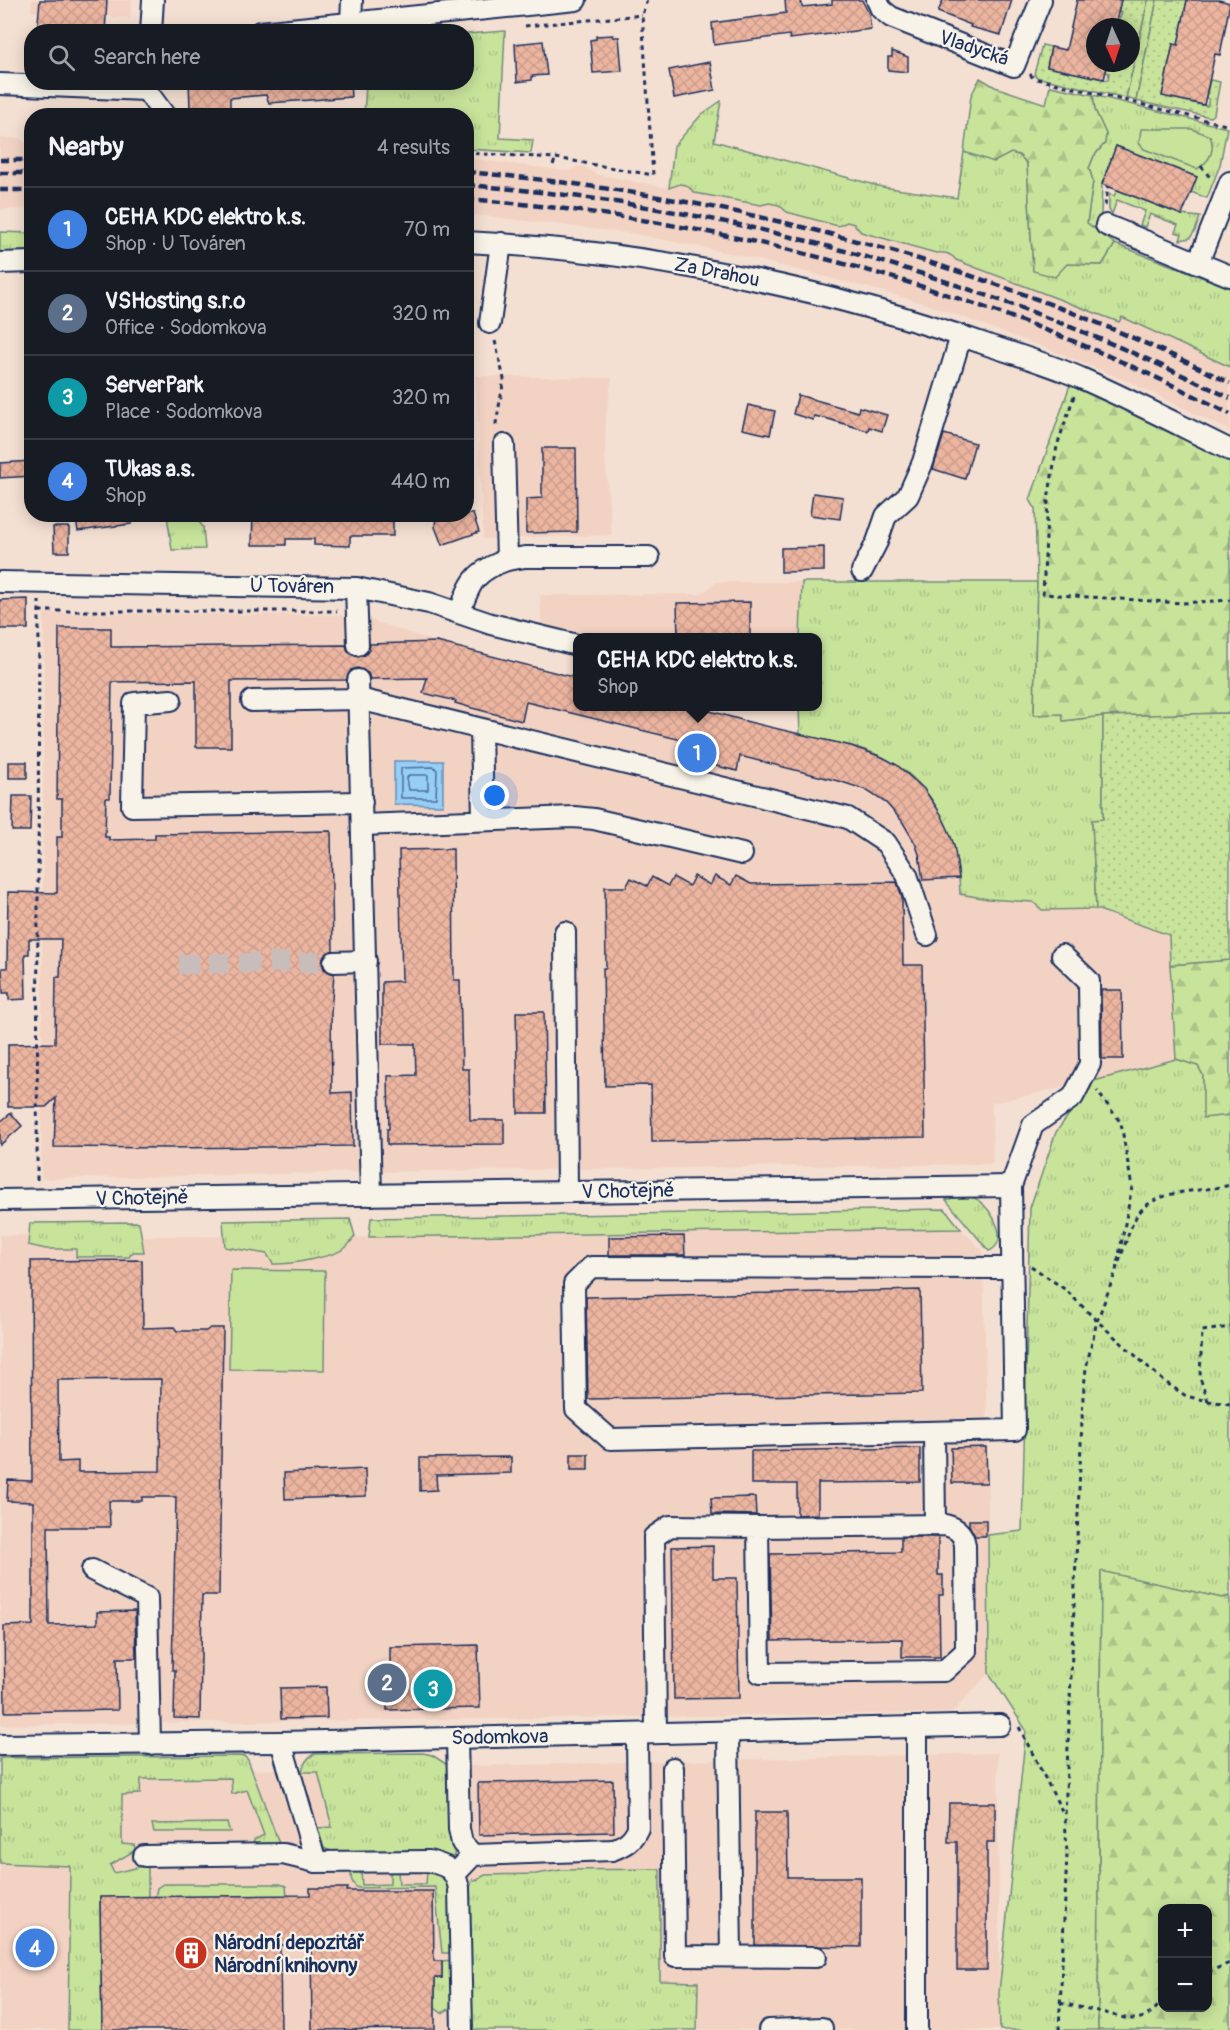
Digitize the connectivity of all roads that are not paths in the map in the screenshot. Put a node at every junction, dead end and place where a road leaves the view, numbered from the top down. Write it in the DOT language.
graph roads {
  1 [pos="153,0"];
  2 [pos="352,0"];
  3 [pos="576,0"];
  4 [pos="877,0"];
  5 [pos="1041,0"];
  6 [pos="351,22"];
  7 [pos="152,24"];
  8 [pos="333,24"];
  9 [pos="0,84"];
  10 [pos="24,84"];
  11 [pos="149,90"];
  12 [pos="160,108"];
  13 [pos="1222,182"];
  14 [pos="1105,220"];
  15 [pos="474,242"];
  16 [pos="501,243"];
  17 [pos="24,262"];
  18 [pos="0,263"];
  19 [pos="1198,263"];
  20 [pos="1230,276"];
  21 [pos="490,323"];
  22 [pos="961,336"];
  23 [pos="504,445"];
  24 [pos="1230,450"];
  25 [pos="649,557"];
  26 [pos="507,560"];
  27 [pos="862,571"];
  28 [pos="0,582"];
  29 [pos="356,588"];
  30 [pos="460,612"];
  31 [pos="573,644"];
  32 [pos="358,645"];
  33 [pos="359,689"];
  34 [pos="171,700"];
  35 [pos="252,701"];
  36 [pos="481,730"];
  37 [pos="362,802"];
  38 [pos="483,819"];
  39 [pos="362,825"];
  40 [pos="742,854"];
  41 [pos="565,932"];
  42 [pos="927,935"];
  43 [pos="1062,955"];
  44 [pos="366,961"];
  45 [pos="334,962"];
  46 [pos="1011,1185"];
  47 [pos="567,1192"];
  48 [pos="371,1195"];
  49 [pos="0,1200"];
  50 [pos="1012,1261"];
  51 [pos="934,1432"];
  52 [pos="935,1525"];
  53 [pos="758,1527"];
  54 [pos="92,1570"];
  55 [pos="1000,1725"];
  56 [pos="917,1727"];
  57 [pos="728,1732"];
  58 [pos="646,1733"];
  59 [pos="457,1738"];
  60 [pos="281,1742"];
  61 [pos="150,1744"];
  62 [pos="0,1745"];
  63 [pos="673,1768"];
  64 [pos="473,1855"];
  65 [pos="144,1857"];
  66 [pos="316,1862"];
  67 [pos="455,1874"];
  68 [pos="731,1956"];
  69 [pos="816,1957"];
  70 [pos="462,2030"];
  71 [pos="769,2030"];
  72 [pos="822,2030"];
  73 [pos="917,2030"];
  1 -- 7 [label="street"];
  2 -- 6 [label="street"];
  3 -- 6 [label="street"];
  4 -- 5 [label="street, Vladycká"];
  6 -- 8 [label="street"];
  9 -- 10 [label="street"];
  11 -- 12 [label="street"];
  13 -- 19 [label="street"];
  14 -- 19 [label="street"];
  15 -- 16 [label="street, Za Drahou"];
  16 -- 21 [label="street"];
  16 -- 22 [label="street, Za Drahou"];
  17 -- 18 [label="street"];
  19 -- 20 [label="street"];
  22 -- 24 [label="street, Za Drahou"];
  22 -- 27 [label="street"];
  23 -- 26 [label="street"];
  25 -- 26 [label="street"];
  26 -- 30 [label="street"];
  28 -- 29 [label="street, U Továren"];
  29 -- 30 [label="street, U Továren"];
  29 -- 32 [label="street"];
  30 -- 31 [label="street, U Továren"];
  33 -- 35 [label="street"];
  33 -- 36 [label="street"];
  33 -- 37 [label="street"];
  34 -- 37 [label="street"];
  36 -- 38 [label="street"];
  36 -- 42 [label="street"];
  37 -- 39 [label="street"];
  38 -- 39 [label="street"];
  38 -- 40 [label="street"];
  39 -- 44 [label="street"];
  41 -- 47 [label="street"];
  43 -- 46 [label="street"];
  44 -- 45 [label="street"];
  44 -- 48 [label="street"];
  46 -- 47 [label="street, V Chotejně"];
  46 -- 50 [label="street"];
  47 -- 48 [label="street, V Chotejně"];
  48 -- 49 [label="street, V Chotejně"];
  50 -- 51 [label="street"];
  50 -- 51 [label="street"];
  51 -- 52 [label="street"];
  52 -- 53 [label="street"];
  52 -- 53 [label="street"];
  53 -- 58 [label="street"];
  54 -- 61 [label="street"];
  55 -- 56 [label="street, Sodomkova"];
  56 -- 57 [label="street, Sodomkova"];
  56 -- 73 [label="street"];
  57 -- 58 [label="street, Sodomkova"];
  57 -- 68 [label="street"];
  58 -- 59 [label="street, Sodomkova"];
  58 -- 64 [label="street"];
  59 -- 60 [label="street, Sodomkova"];
  59 -- 64 [label="street"];
  60 -- 61 [label="street, Sodomkova"];
  60 -- 66 [label="street"];
  61 -- 62 [label="street, Sodomkova"];
  63 -- 68 [label="street"];
  64 -- 67 [label="street"];
  65 -- 66 [label="street"];
  66 -- 67 [label="street"];
  67 -- 70 [label="street"];
  68 -- 69 [label="street"];
  71 -- 72 [label="street"];
}
